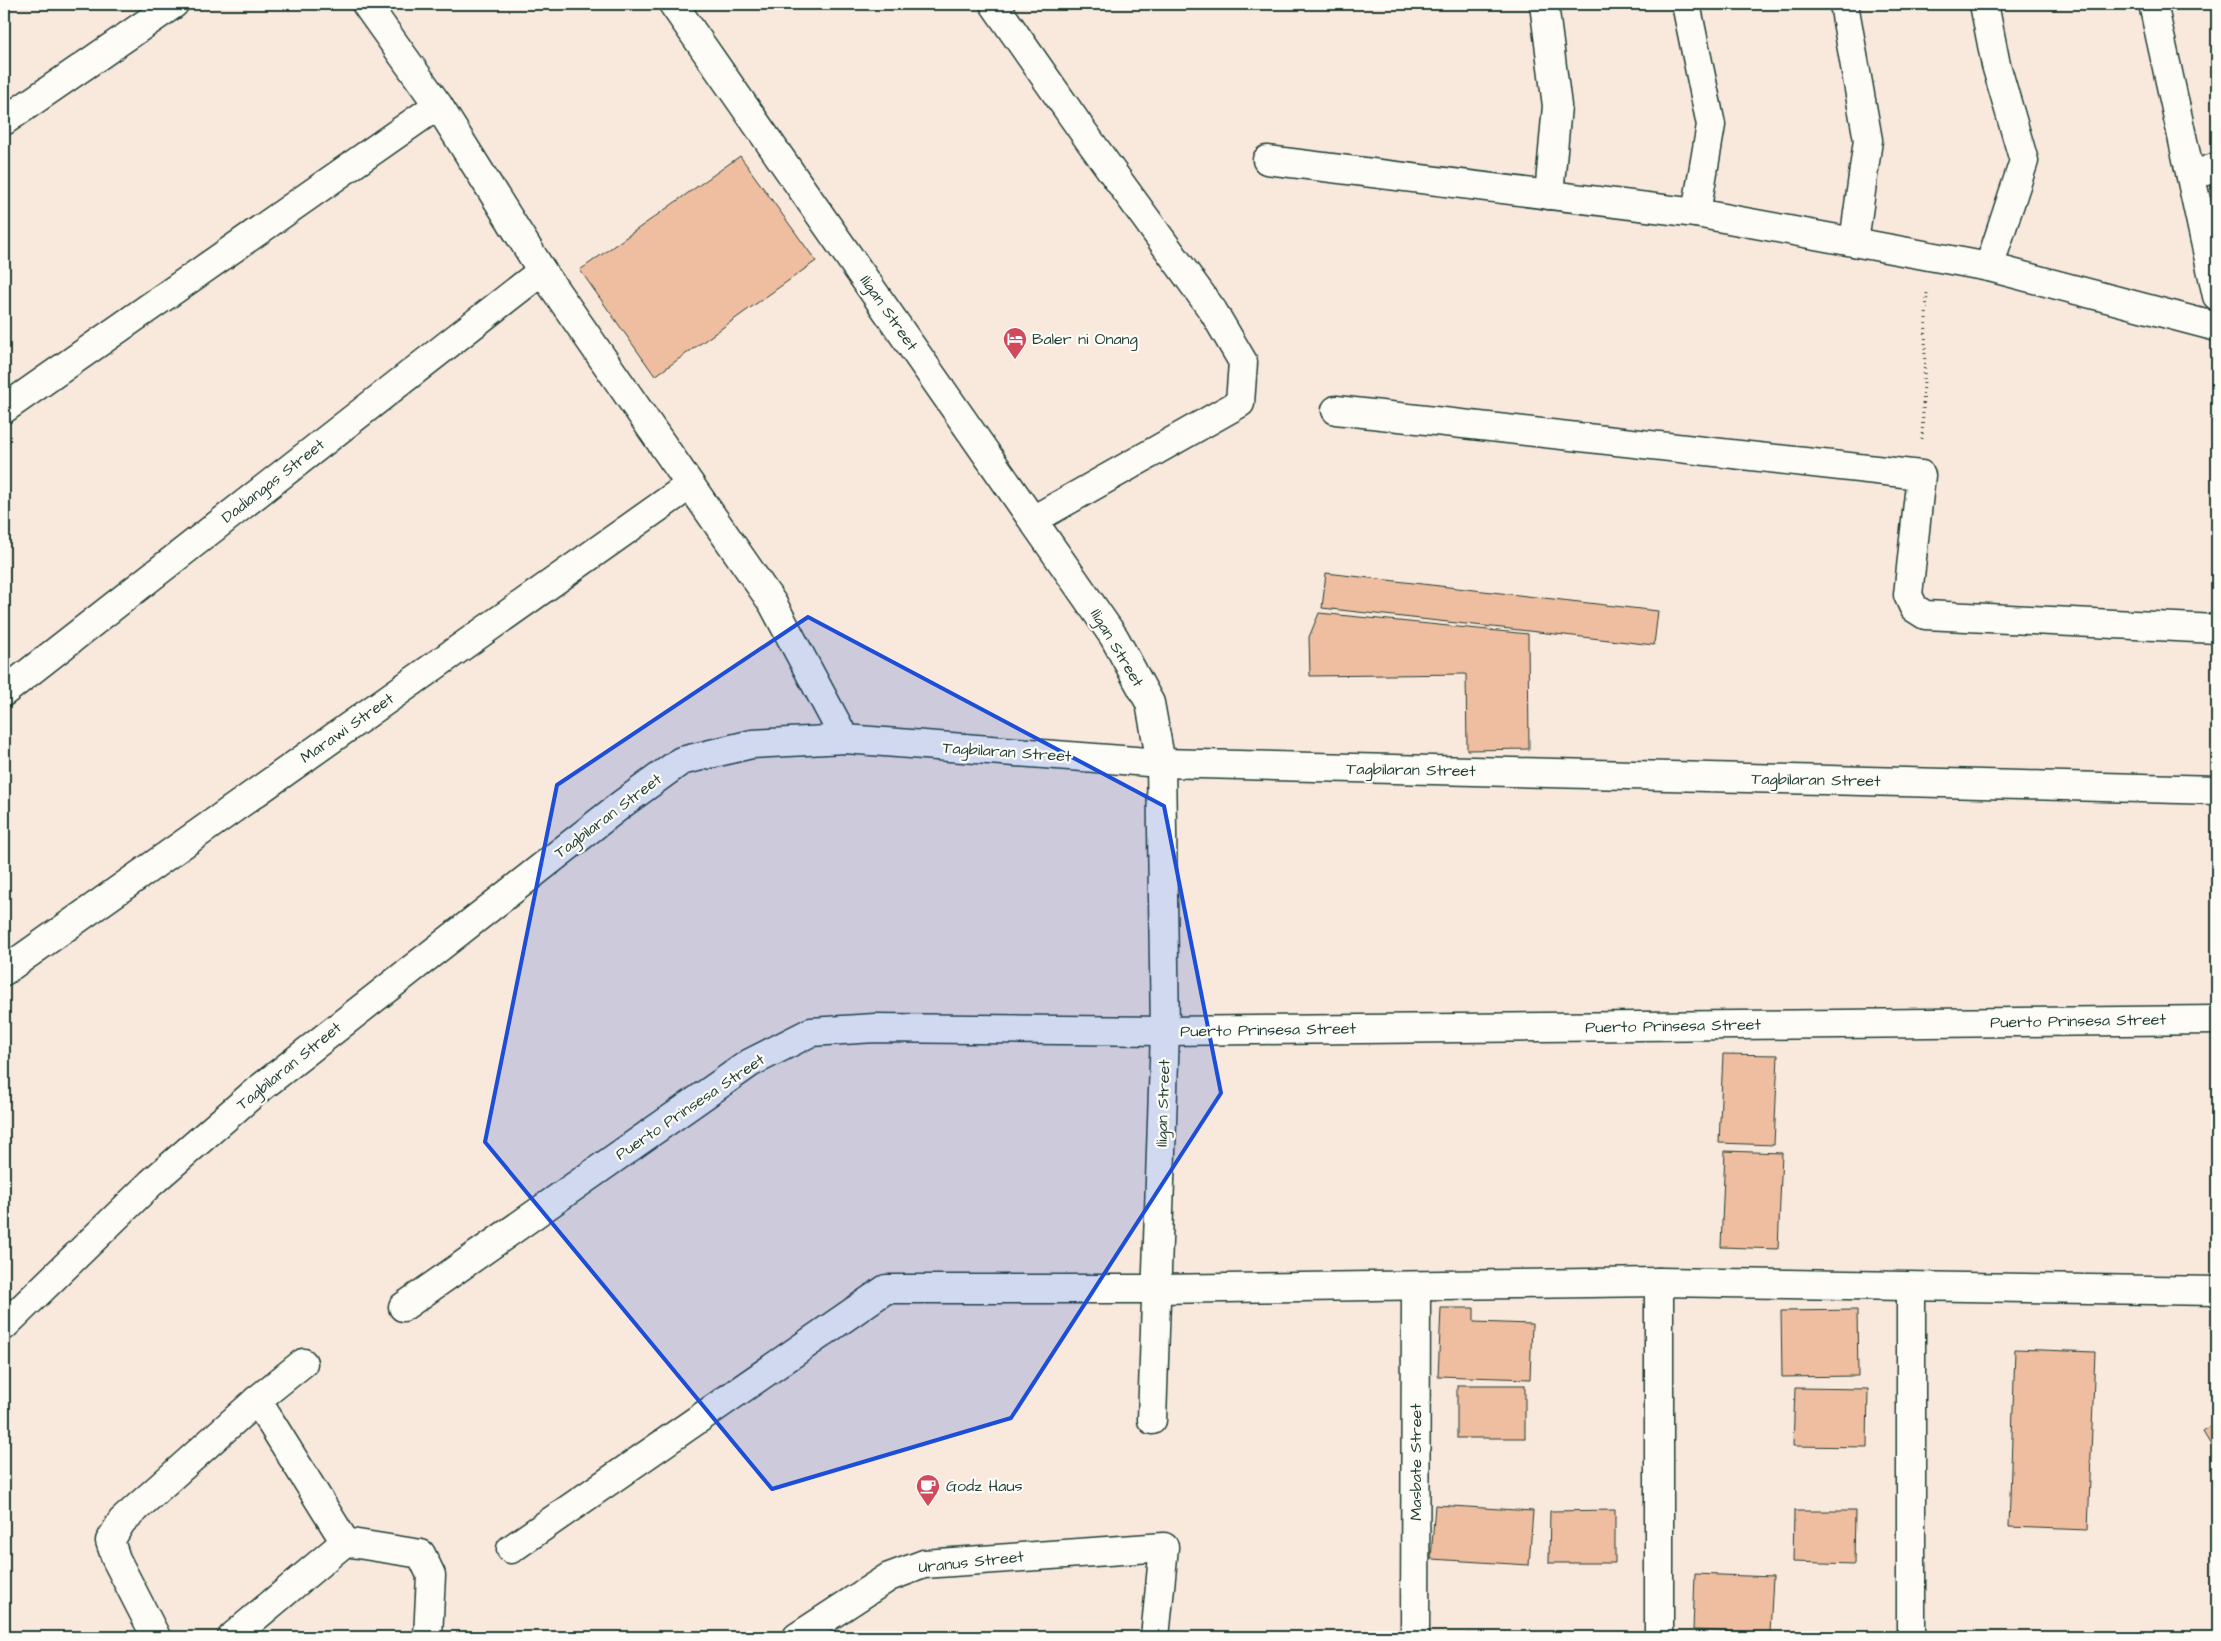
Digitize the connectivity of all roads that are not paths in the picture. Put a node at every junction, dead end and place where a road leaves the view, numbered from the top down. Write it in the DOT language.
graph roads {
  1 [pos="174,4"];
  2 [pos="366,4"];
  3 [pos="672,4"];
  4 [pos="994,4"];
  5 [pos="1544,4"];
  6 [pos="1686,4"];
  7 [pos="1844,4"];
  8 [pos="1984,4"];
  9 [pos="2153,4"];
  10 [pos="438,105"];
  11 [pos="4,121"];
  12 [pos="1267,160"];
  13 [pos="2217,168"];
  14 [pos="2191,176"];
  15 [pos="1549,195"];
  16 [pos="1696,213"];
  17 [pos="1854,242"];
  18 [pos="1989,267"];
  19 [pos="542,271"];
  20 [pos="2217,296"];
  21 [pos="2217,327"];
  22 [pos="4,409"];
  23 [pos="1336,410"];
  24 [pos="690,485"];
  25 [pos="1033,520"];
  26 [pos="2217,629"];
  27 [pos="4,692"];
  28 [pos="845,739"];
  29 [pos="1161,763"];
  30 [pos="2217,790"];
  31 [pos="4,971"];
  32 [pos="2217,1020"];
  33 [pos="1165,1031"];
  34 [pos="1659,1282"];
  35 [pos="1416,1286"];
  36 [pos="1911,1288"];
  37 [pos="1155,1289"];
  38 [pos="2217,1291"];
  39 [pos="403,1307"];
  40 [pos="4,1326"];
  41 [pos="303,1363"];
  42 [pos="257,1400"];
  43 [pos="1152,1420"];
  44 [pos="345,1542"];
  45 [pos="511,1549"];
  46 [pos="810,1635"];
  47 [pos="156,1637"];
  48 [pos="232,1637"];
  49 [pos="428,1637"];
  50 [pos="1155,1637"];
  51 [pos="1415,1637"];
  52 [pos="1659,1637"];
  53 [pos="1911,1637"];
  1 -- 11 [label="street"];
  2 -- 10 [label="street"];
  3 -- 25 [label="street, Iligan Street"];
  4 -- 25 [label="street"];
  5 -- 15 [label="street"];
  6 -- 16 [label="street"];
  7 -- 17 [label="street"];
  8 -- 18 [label="street"];
  9 -- 14 [label="street"];
  10 -- 19 [label="street"];
  10 -- 22 [label="street"];
  12 -- 15 [label="street"];
  13 -- 14 [label="street"];
  14 -- 20 [label="street"];
  15 -- 16 [label="street"];
  16 -- 17 [label="street"];
  17 -- 18 [label="street"];
  18 -- 21 [label="street"];
  19 -- 24 [label="street"];
  19 -- 27 [label="street, Dadiangas Street"];
  23 -- 26 [label="street"];
  24 -- 28 [label="street"];
  24 -- 31 [label="street, Marawi Street"];
  25 -- 29 [label="street, Iligan Street"];
  28 -- 29 [label="street, Tagbilaran Street"];
  28 -- 40 [label="street, Tagbilaran Street"];
  29 -- 30 [label="street, Tagbilaran Street"];
  29 -- 33 [label="street, Iligan Street"];
  32 -- 33 [label="street, Puerto Prinsesa Street"];
  33 -- 37 [label="street, Iligan Street"];
  33 -- 39 [label="street, Puerto Prinsesa Street"];
  34 -- 35 [label="street"];
  34 -- 36 [label="street"];
  34 -- 52 [label="street"];
  35 -- 37 [label="street"];
  35 -- 51 [label="street, Masbate Street"];
  36 -- 38 [label="street"];
  36 -- 53 [label="street"];
  37 -- 43 [label="street, Iligan Street"];
  37 -- 45 [label="street"];
  41 -- 42 [label="street"];
  42 -- 44 [label="street"];
  42 -- 47 [label="street"];
  44 -- 48 [label="street"];
  44 -- 49 [label="street"];
  46 -- 50 [label="street, Uranus Street"];
}
